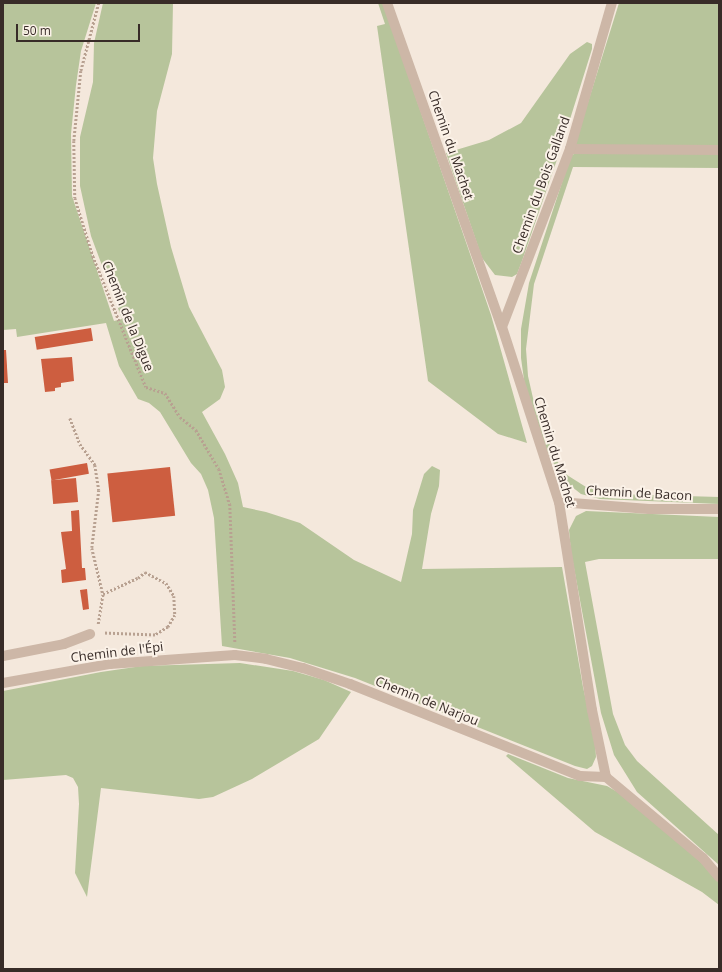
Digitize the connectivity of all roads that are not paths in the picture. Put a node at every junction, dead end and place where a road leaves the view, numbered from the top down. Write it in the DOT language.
graph roads {
  1 [pos="387,3"];
  2 [pos="612,3"];
  3 [pos="570,149"];
  4 [pos="719,150"];
  5 [pos="502,327"];
  6 [pos="559,502"];
  7 [pos="719,509"];
  8 [pos="93,634"];
  9 [pos="235,655"];
  10 [pos="3,656"];
  11 [pos="3,683"];
  12 [pos="606,777"];
  13 [pos="719,877"];
  1 -- 5 [label="street, Chemin du Machet"];
  2 -- 3 [label="street, Chemin du Bois Galland"];
  3 -- 4 [label="street"];
  3 -- 5 [label="street, Chemin du Bois Galland"];
  5 -- 6 [label="street, Chemin du Machet"];
  6 -- 7 [label="street, Chemin de Bacon"];
  6 -- 12 [label="street, Chemin du Machet"];
  8 -- 10 [label="street"];
  9 -- 11 [label="street, Chemin de l'Épi"];
  9 -- 12 [label="street, Chemin de Narjou"];
  12 -- 13 [label="street"];
}
